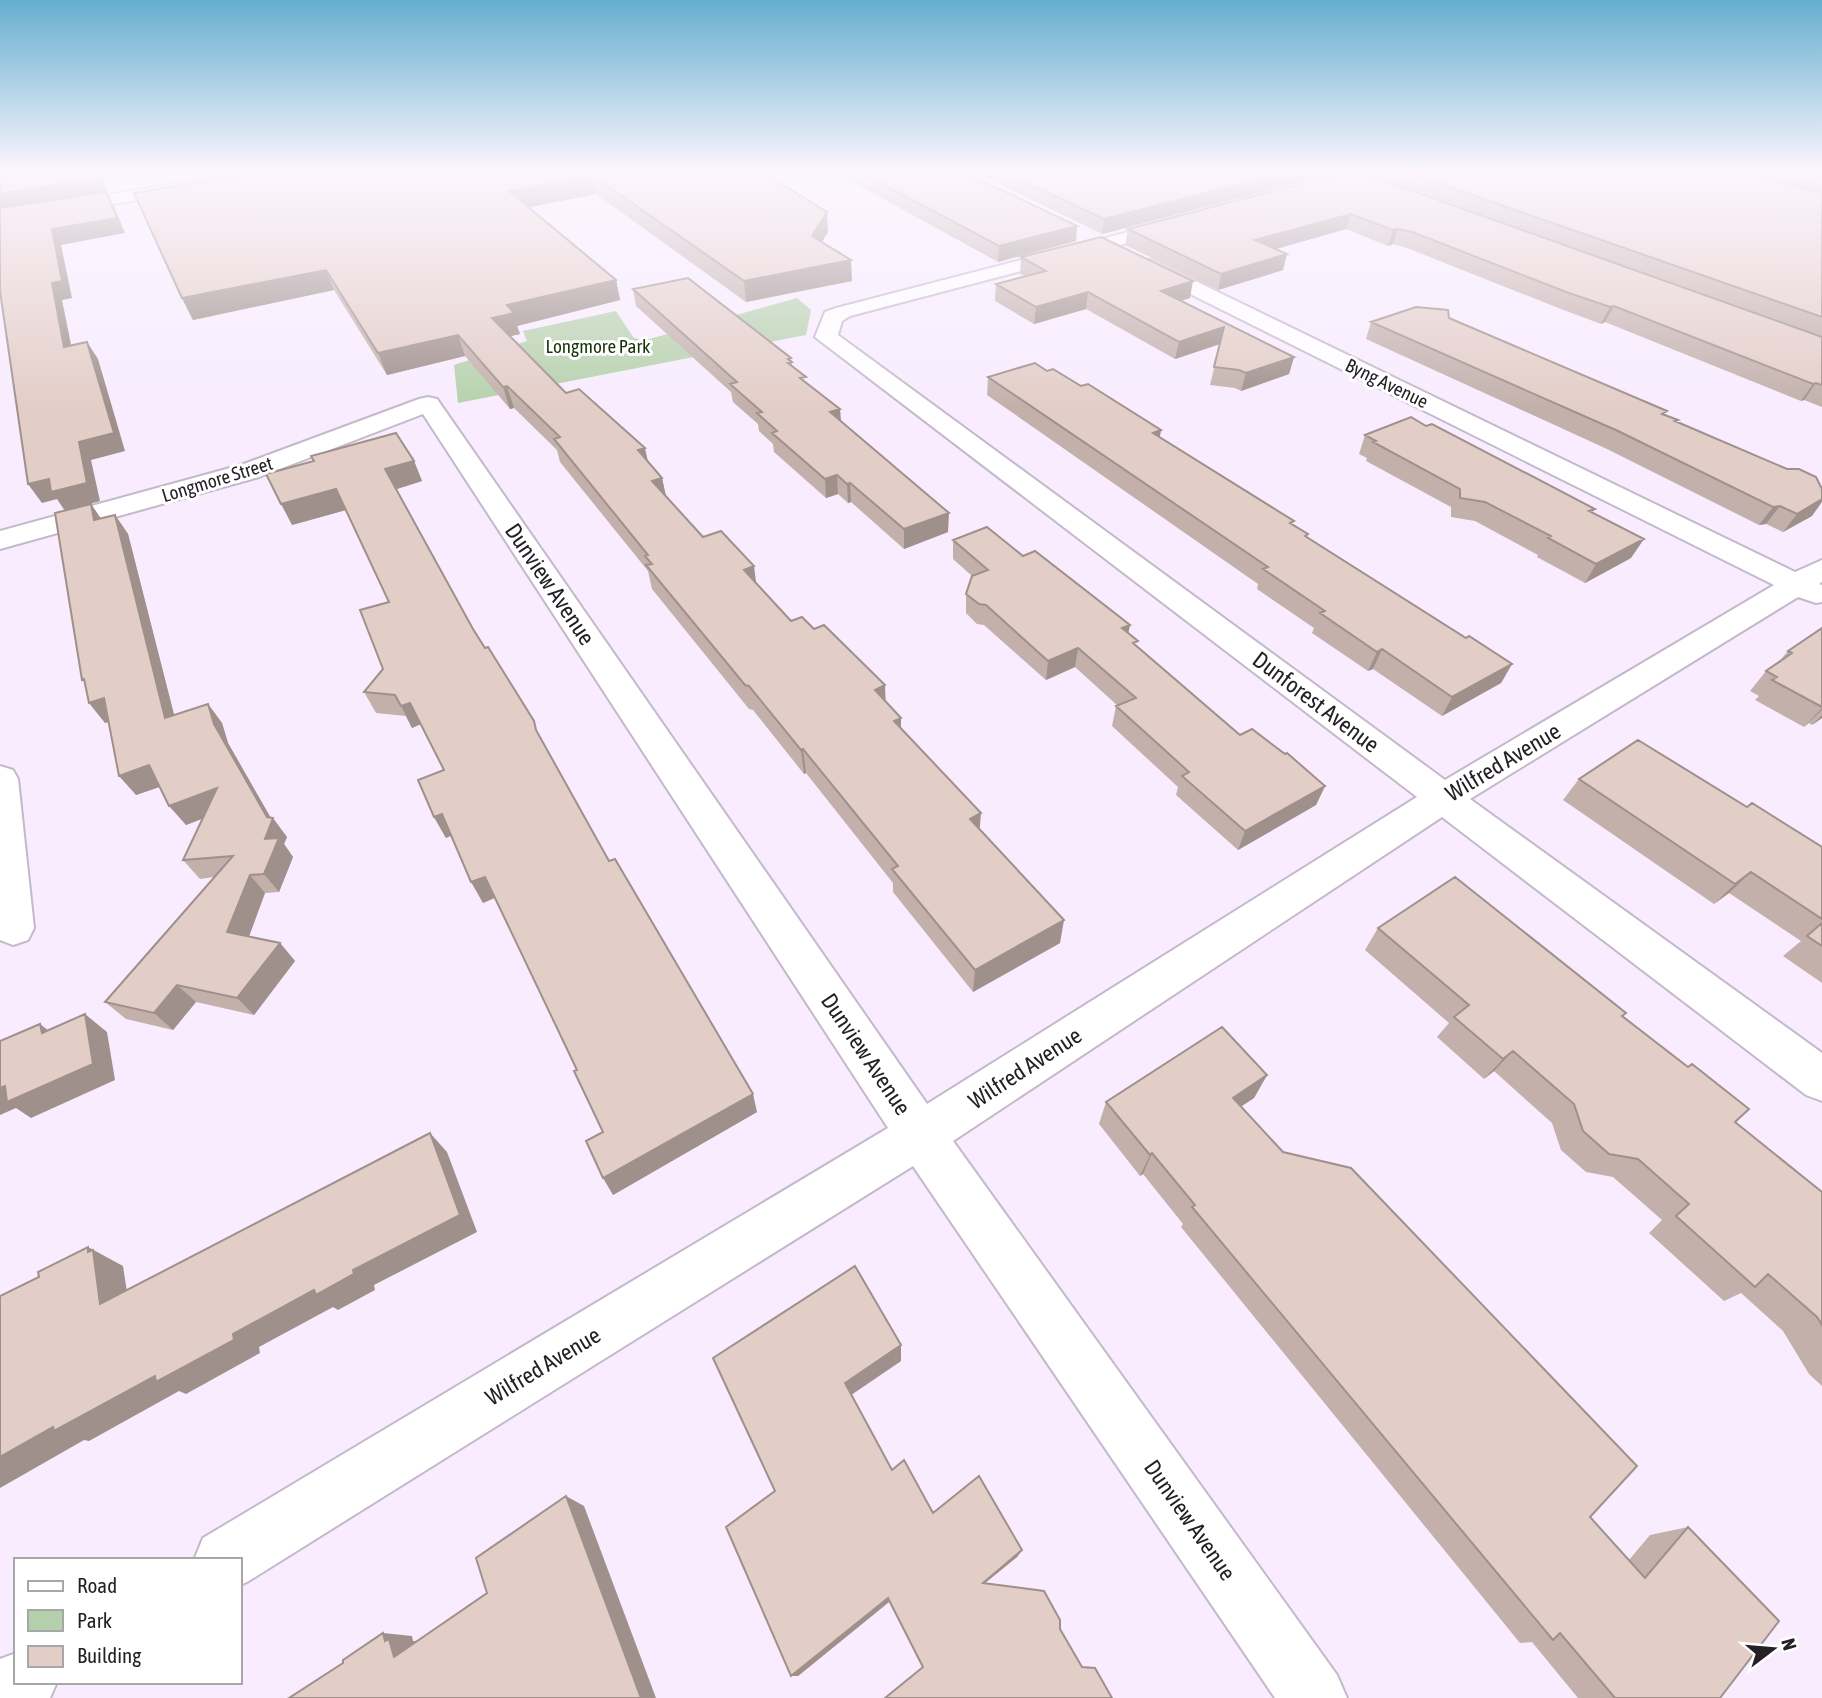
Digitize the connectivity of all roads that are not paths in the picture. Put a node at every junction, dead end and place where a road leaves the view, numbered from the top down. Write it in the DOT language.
graph roads {
  1 [pos="1084,249"];
  2 [pos="1115,249"];
  3 [pos="428,404"];
  4 [pos="0,540"];
  5 [pos="1814,583"];
  6 [pos="0,779"];
  7 [pos="1443,798"];
  8 [pos="13,928"];
  9 [pos="1822,1080"];
  10 [pos="920,1135"];
  11 [pos="228,1558"];
  12 [pos="21,1684"];
  13 [pos="0,1697"];
  14 [pos="1314,1698"];
  1 -- 7 [label="street, Dunforest Avenue"];
  2 -- 5 [label="street, Byng Avenue"];
  3 -- 4 [label="street, Longmore Street"];
  3 -- 10 [label="street, Dunview Avenue"];
  5 -- 7 [label="street, Wilfred Avenue"];
  6 -- 8 [label="street"];
  7 -- 9 [label="street, Dunforest Avenue"];
  7 -- 10 [label="street, Wilfred Avenue"];
  10 -- 11 [label="street, Wilfred Avenue"];
  10 -- 14 [label="street, Dunview Avenue"];
  12 -- 13 [label="street"];
}
